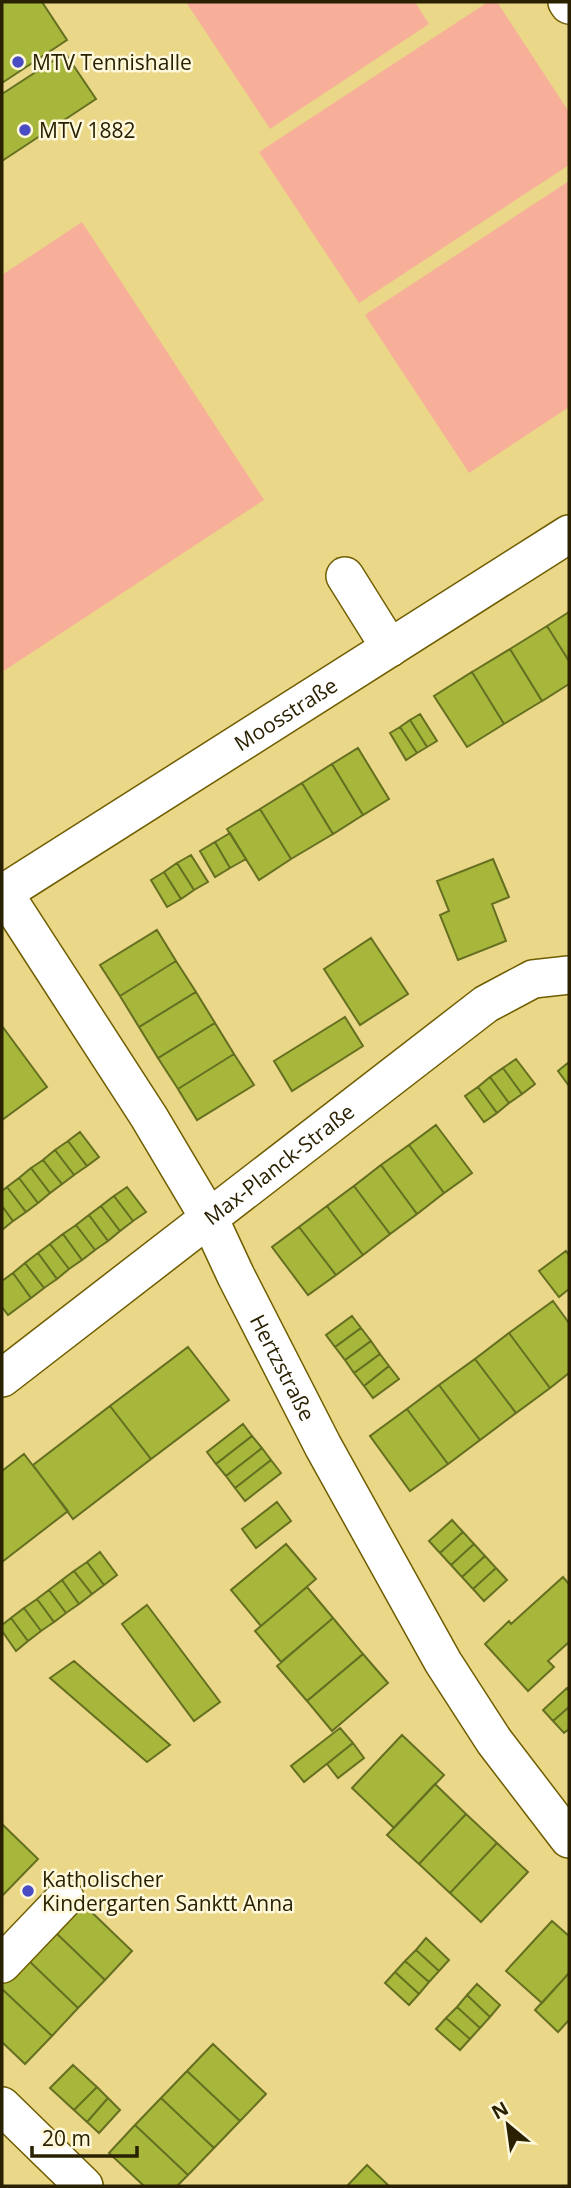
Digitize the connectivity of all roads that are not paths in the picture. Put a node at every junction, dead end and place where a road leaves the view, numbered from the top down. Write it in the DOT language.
graph roads {
  1 [pos="569,534"];
  2 [pos="345,576"];
  3 [pos="390,648"];
  4 [pos="3,894"];
  5 [pos="569,975"];
  6 [pos="209,1217"];
  7 [pos="2,1378"];
  8 [pos="569,1839"];
  9 [pos="65,1898"];
  10 [pos="2,1964"];
  11 [pos="2,2106"];
  12 [pos="85,2186"];
  1 -- 3 [label="street, Moosstraße"];
  2 -- 3 [label="street"];
  3 -- 4 [label="street, Moosstraße"];
  4 -- 6 [label="street, Hertzstraße"];
  5 -- 6 [label="street, Max-Planck-Straße"];
  6 -- 7 [label="street, Max-Planck-Straße"];
  6 -- 8 [label="street, Hertzstraße"];
  9 -- 10 [label="street"];
  11 -- 12 [label="street"];
}
